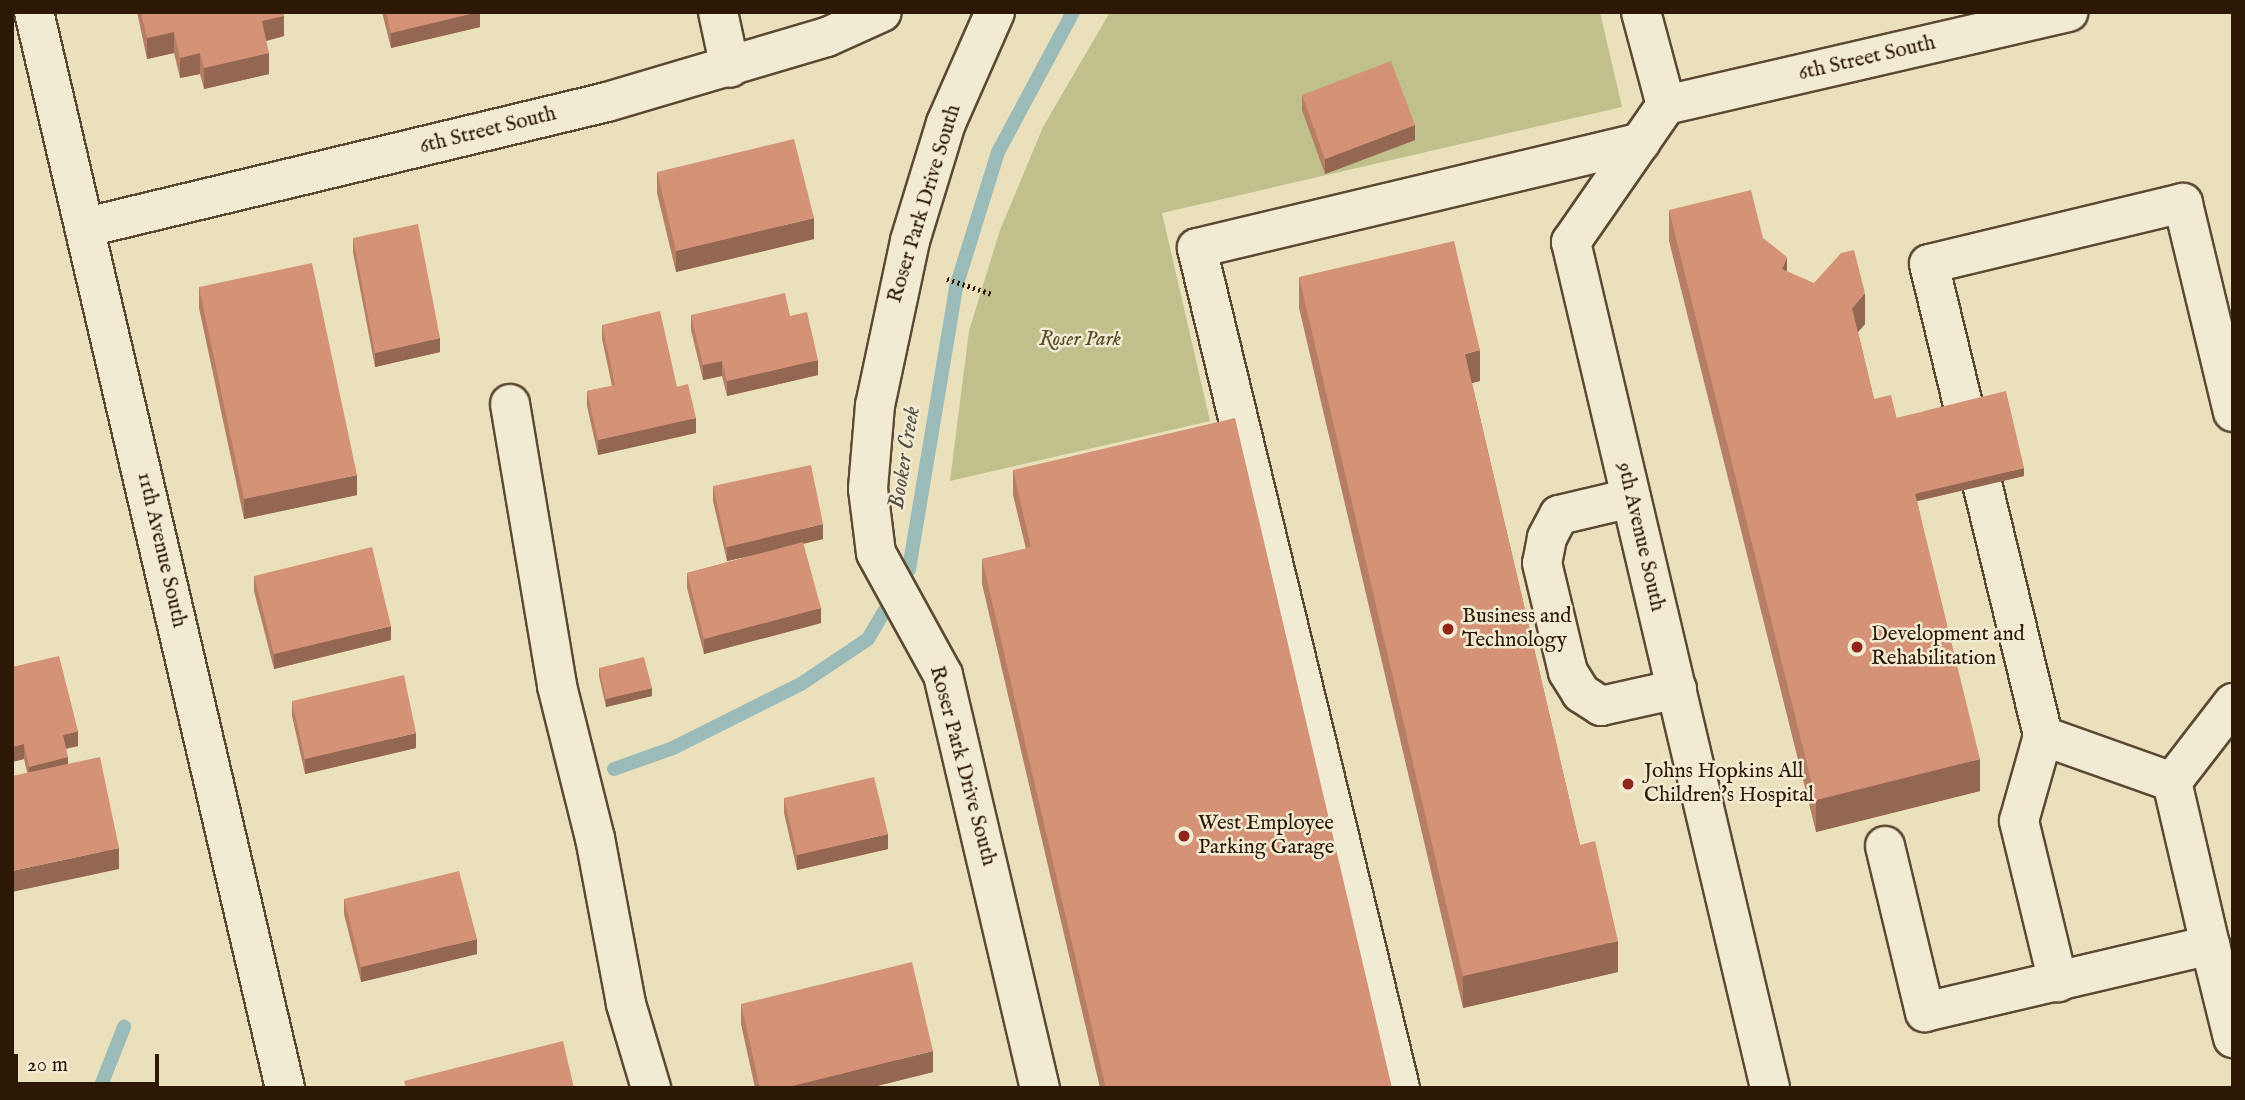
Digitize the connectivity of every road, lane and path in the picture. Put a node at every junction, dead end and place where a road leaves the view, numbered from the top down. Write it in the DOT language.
graph roads {
  1 [pos="34,12"];
  2 [pos="718,12"];
  3 [pos="882,12"];
  4 [pos="995,12"];
  5 [pos="1641,12"];
  6 [pos="2068,12"];
  7 [pos="730,68"];
  8 [pos="1666,105"];
  9 [pos="1641,142"];
  10 [pos="87,227"];
  11 [pos="936,275"];
  12 [pos="992,294"];
  13 [pos="510,404"];
  14 [pos="2233,412"];
  15 [pos="1631,498"];
  16 [pos="1677,689"];
  17 [pos="2233,703"];
  18 [pos="2043,736"];
  19 [pos="2172,782"];
  20 [pos="1885,846"];
  21 [pos="2210,945"];
  22 [pos="2058,982"];
  23 [pos="2233,1038"];
  24 [pos="285,1088"];
  25 [pos="651,1088"];
  26 [pos="1040,1088"];
  27 [pos="1400,1088"];
  28 [pos="1770,1088"];
  1 -- 10 [label="street, 11th Avenue South"];
  2 -- 7 [label="street"];
  3 -- 7 [label="street, 6th Street South"];
  4 -- 26 [label="street, Roser Park Drive South"];
  5 -- 8 [label="street"];
  6 -- 8 [label="street, 6th Street South"];
  7 -- 10 [label="street, 6th Street South"];
  8 -- 9 [label="street, 9th Avenue South"];
  9 -- 15 [label="street, 9th Avenue South"];
  9 -- 27 [label="street"];
  10 -- 24 [label="street, 11th Avenue South"];
  11 -- 12 [label="path"];
  13 -- 25 [label="street"];
  14 -- 18 [label="street"];
  15 -- 16 [label="street, 9th Avenue South"];
  15 -- 16 [label="street"];
  16 -- 28 [label="street, 9th Avenue South"];
  17 -- 19 [label="street"];
  18 -- 19 [label="street"];
  18 -- 22 [label="street"];
  19 -- 21 [label="street"];
  20 -- 22 [label="street"];
  21 -- 22 [label="street"];
  21 -- 23 [label="street"];
}
